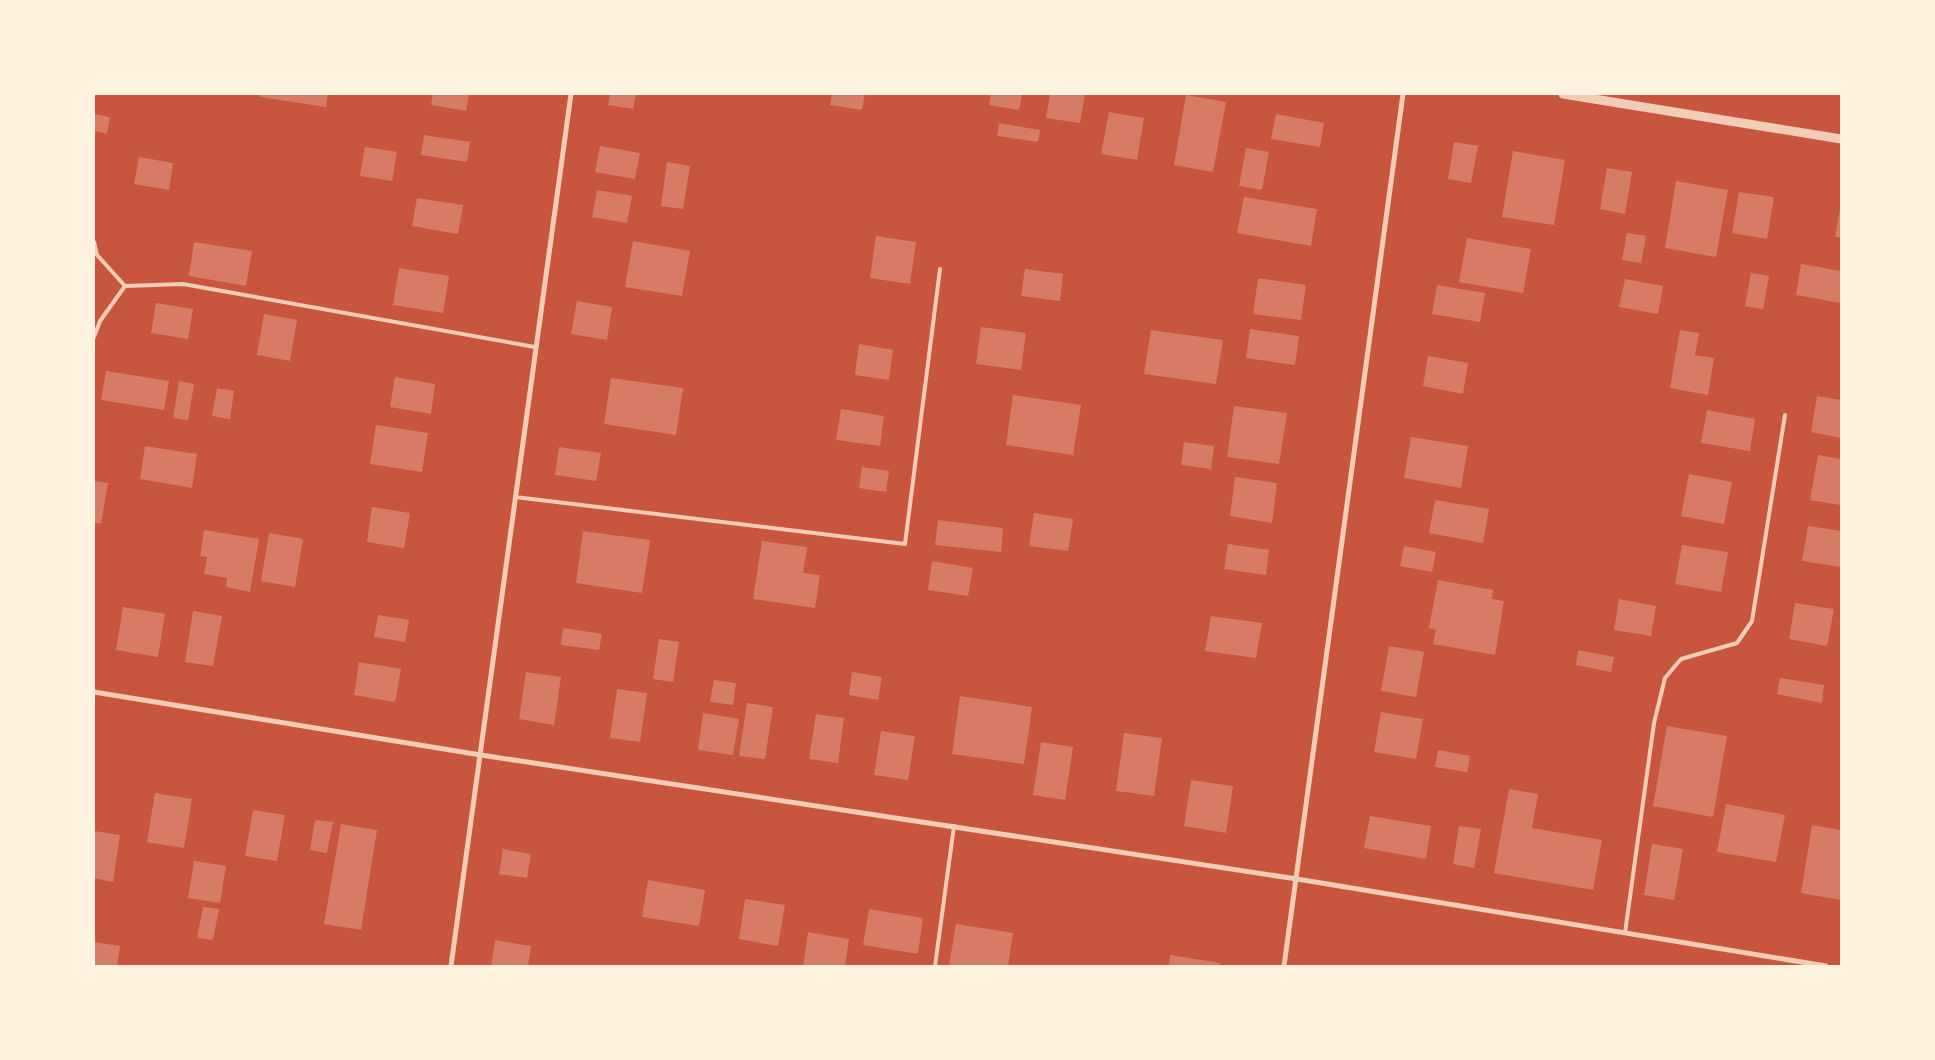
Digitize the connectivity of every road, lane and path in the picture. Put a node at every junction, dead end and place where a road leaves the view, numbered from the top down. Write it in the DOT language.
graph roads {
  1 [pos="571,94"];
  2 [pos="1403,94"];
  3 [pos="1563,94"];
  4 [pos="1841,139"];
  5 [pos="94,242"];
  6 [pos="940,269"];
  7 [pos="125,286"];
  8 [pos="94,337"];
  9 [pos="535,347"];
  10 [pos="1785,415"];
  11 [pos="514,497"];
  12 [pos="94,692"];
  13 [pos="481,755"];
  14 [pos="954,826"];
  15 [pos="1297,879"];
  16 [pos="1625,933"];
  17 [pos="1794,964"];
  18 [pos="451,966"];
  19 [pos="935,966"];
  20 [pos="1284,966"];
  21 [pos="1826,966"];
  1 -- 9 [label="street"];
  2 -- 15 [label="street"];
  3 -- 4 [label="street"];
  5 -- 7 [label="lane"];
  6 -- 11 [label="lane"];
  7 -- 8 [label="lane"];
  7 -- 9 [label="lane"];
  9 -- 11 [label="street"];
  10 -- 16 [label="lane"];
  11 -- 13 [label="street"];
  12 -- 13 [label="street"];
  13 -- 14 [label="street"];
  13 -- 18 [label="street"];
  14 -- 15 [label="street"];
  14 -- 19 [label="lane"];
  15 -- 16 [label="street"];
  15 -- 20 [label="street"];
  16 -- 17 [label="street"];
  17 -- 21 [label="street"];
}
